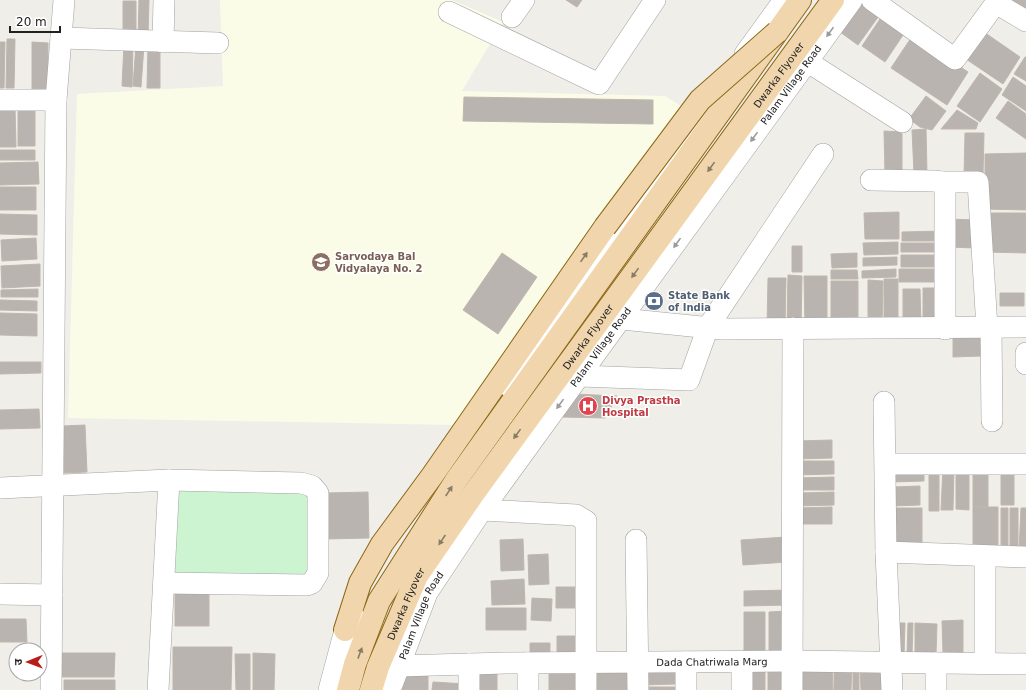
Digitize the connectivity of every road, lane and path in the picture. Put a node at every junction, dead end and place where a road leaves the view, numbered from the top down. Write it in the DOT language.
graph roads {
  1 [pos="64,0"];
  2 [pos="164,0"];
  3 [pos="524,0"];
  4 [pos="656,0"];
  5 [pos="787,0"];
  6 [pos="833,0"];
  7 [pos="852,0"];
  8 [pos="872,0"];
  9 [pos="997,1"];
  10 [pos="449,12"];
  11 [pos="512,17"];
  12 [pos="1026,21"];
  13 [pos="777,32"];
  14 [pos="61,38"];
  15 [pos="163,42"];
  16 [pos="218,43"];
  17 [pos="808,62"];
  18 [pos="0,100"];
  19 [pos="56,100"];
  20 [pos="902,122"];
  21 [pos="823,154"];
  22 [pos="871,180"];
  23 [pos="941,182"];
  24 [pos="622,319"];
  25 [pos="708,327"];
  26 [pos="1026,327"];
  27 [pos="793,328"];
  28 [pos="989,328"];
  29 [pos="945,329"];
  30 [pos="1026,354"];
  31 [pos="1026,364"];
  32 [pos="580,376"];
  33 [pos="884,402"];
  34 [pos="992,421"];
  35 [pos="886,464"];
  36 [pos="1026,464"];
  37 [pos="169,480"];
  38 [pos="54,487"];
  39 [pos="0,488"];
  40 [pos="482,510"];
  41 [pos="636,540"];
  42 [pos="886,552"];
  43 [pos="985,556"];
  44 [pos="1026,557"];
  45 [pos="164,583"];
  46 [pos="0,594"];
  47 [pos="52,595"];
  48 [pos="345,630"];
  49 [pos="793,661"];
  50 [pos="892,661"];
  51 [pos="587,662"];
  52 [pos="639,662"];
  53 [pos="686,662"];
  54 [pos="742,662"];
  55 [pos="936,662"];
  56 [pos="528,663"];
  57 [pos="985,663"];
  58 [pos="469,664"];
  59 [pos="1026,664"];
  60 [pos="398,666"];
  61 [pos="51,690"];
  62 [pos="158,690"];
  63 [pos="329,690"];
  64 [pos="348,690"];
  65 [pos="371,690"];
  66 [pos="390,690"];
  67 [pos="468,690"];
  68 [pos="528,690"];
  69 [pos="586,690"];
  70 [pos="638,690"];
  71 [pos="686,690"];
  72 [pos="742,690"];
  73 [pos="792,690"];
  74 [pos="892,690"];
  75 [pos="936,690"];
  1 -- 14 [label="street"];
  2 -- 15 [label="street"];
  3 -- 11 [label="street"];
  4 -- 10 [label="street"];
  5 -- 13 [label="main road, Dwarka Flyover"];
  5 -- 48 [label="street"];
  6 -- 65 [label="main road, Dwarka Flyover, one-way"];
  7 -- 17 [label="street, Palam Village Road, one-way"];
  8 -- 9 [label="street"];
  9 -- 12 [label="street"];
  48 -- 13 [label="main road, one-way, bridge"];
  64 -- 13 [label="main road, Dwarka Flyover, one-way, bridge"];
  14 -- 15 [label="street"];
  14 -- 19 [label="street"];
  15 -- 16 [label="street"];
  17 -- 20 [label="street"];
  17 -- 24 [label="street, Palam Village Road, one-way"];
  18 -- 19 [label="street"];
  19 -- 38 [label="street"];
  21 -- 25 [label="street"];
  22 -- 23 [label="street"];
  23 -- 28 [label="street"];
  23 -- 29 [label="street"];
  24 -- 25 [label="street"];
  24 -- 32 [label="street, Palam Village Road"];
  25 -- 27 [label="street"];
  25 -- 32 [label="street"];
  26 -- 28 [label="street"];
  27 -- 29 [label="street"];
  27 -- 49 [label="street"];
  28 -- 29 [label="street"];
  28 -- 34 [label="street"];
  30 -- 31 [label="street"];
  32 -- 40 [label="street, Palam Village Road, one-way"];
  33 -- 35 [label="street"];
  35 -- 36 [label="street"];
  35 -- 42 [label="street"];
  37 -- 38 [label="street"];
  37 -- 45 [label="street"];
  37 -- 45 [label="street"];
  38 -- 39 [label="street"];
  38 -- 47 [label="street"];
  40 -- 51 [label="street"];
  40 -- 60 [label="street, Palam Village Road"];
  41 -- 52 [label="street"];
  42 -- 43 [label="street"];
  42 -- 50 [label="street"];
  43 -- 44 [label="street"];
  43 -- 57 [label="street"];
  45 -- 62 [label="street"];
  46 -- 47 [label="street"];
  47 -- 61 [label="street"];
  48 -- 63 [label="street"];
  49 -- 50 [label="street, Dada Chatriwala Marg"];
  49 -- 54 [label="street, Dada Chatriwala Marg"];
  49 -- 73 [label="street"];
  50 -- 55 [label="street, Dada Chatriwala Marg"];
  50 -- 74 [label="street"];
  51 -- 52 [label="street, Dada Chatriwala Marg"];
  51 -- 56 [label="street, Dada Chatriwala Marg"];
  51 -- 69 [label="street"];
  52 -- 53 [label="street, Dada Chatriwala Marg"];
  52 -- 70 [label="street"];
  53 -- 54 [label="street, Dada Chatriwala Marg"];
  53 -- 71 [label="street"];
  54 -- 72 [label="street"];
  55 -- 57 [label="street, Dada Chatriwala Marg"];
  55 -- 75 [label="street"];
  56 -- 58 [label="street, Dada Chatriwala Marg"];
  56 -- 68 [label="street"];
  57 -- 59 [label="street, Dada Chatriwala Marg"];
  58 -- 60 [label="street, Dada Chatriwala Marg"];
  58 -- 67 [label="street"];
  60 -- 66 [label="street, Palam Village Road"];
}
